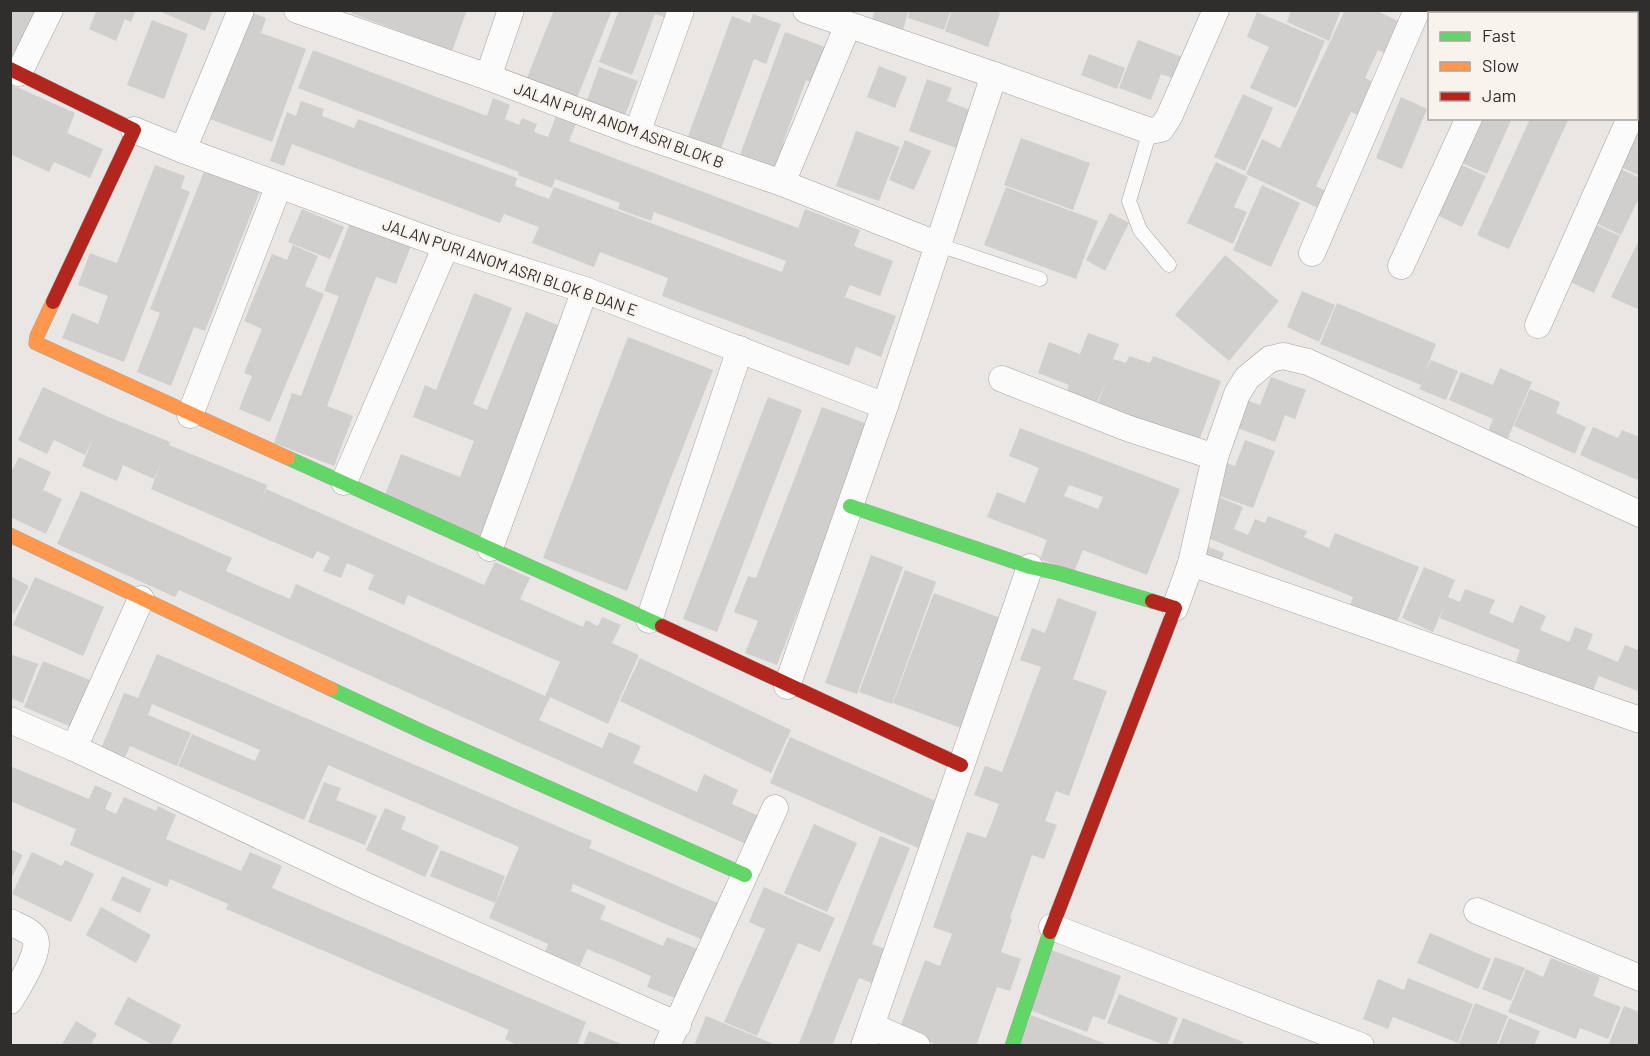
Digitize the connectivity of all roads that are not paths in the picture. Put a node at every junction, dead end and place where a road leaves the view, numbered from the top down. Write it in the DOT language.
graph roads {
  1 [pos="50,10"];
  2 [pos="241,10"];
  3 [pos="297,10"];
  4 [pos="511,10"];
  5 [pos="681,10"];
  6 [pos="806,10"];
  7 [pos="1216,10"];
  8 [pos="1417,10"];
  9 [pos="339,17"];
  10 [pos="848,24"];
  11 [pos="15,71"];
  12 [pos="994,75"];
  13 [pos="488,77"];
  14 [pos="1468,120"];
  15 [pos="1629,120"];
  16 [pos="134,130"];
  17 [pos="1150,131"];
  18 [pos="637,133"];
  19 [pos="183,150"];
  20 [pos="782,183"];
  21 [pos="279,186"];
  22 [pos="939,245"];
  23 [pos="446,246"];
  24 [pos="1312,253"];
  25 [pos="1169,265"];
  26 [pos="1401,266"];
  27 [pos="1040,279"];
  28 [pos="585,290"];
  29 [pos="1538,325"];
  30 [pos="740,349"];
  31 [pos="1002,380"];
  32 [pos="885,406"];
  33 [pos="190,415"];
  34 [pos="1215,457"];
  35 [pos="344,482"];
  36 [pos="850,506"];
  37 [pos="1640,514"];
  38 [pos="10,535"];
  39 [pos="490,548"];
  40 [pos="1191,563"];
  41 [pos="1030,567"];
  42 [pos="141,599"];
  43 [pos="1175,608"];
  44 [pos="649,620"];
  45 [pos="787,686"];
  46 [pos="10,720"];
  47 [pos="1640,720"];
  48 [pos="74,748"];
  49 [pos="961,765"];
  50 [pos="775,808"];
  51 [pos="745,875"];
  52 [pos="1477,911"];
  53 [pos="10,922"];
  54 [pos="1052,927"];
  55 [pos="1640,978"];
  56 [pos="10,1001"];
  57 [pos="672,1035"];
  58 [pos="868,1036"];
  59 [pos="917,1046"];
  60 [pos="1012,1046"];
  61 [pos="1361,1046"];
  1 -- 11 [label="street"];
  2 -- 19 [label="street"];
  3 -- 9 [label="street, JALAN PURI ANOM ASRI BLOK B"];
  4 -- 13 [label="street"];
  5 -- 18 [label="street"];
  6 -- 10 [label="street"];
  7 -- 17 [label="street"];
  8 -- 24 [label="street"];
  9 -- 13 [label="street, JALAN PURI ANOM ASRI BLOK B"];
  10 -- 12 [label="street"];
  10 -- 20 [label="street"];
  11 -- 16 [label="street"];
  12 -- 17 [label="street"];
  12 -- 22 [label="street"];
  13 -- 18 [label="street, JALAN PURI ANOM ASRI BLOK B"];
  14 -- 26 [label="street"];
  15 -- 29 [label="street"];
  16 -- 19 [label="street, JALAN PURI ANOM ASRI BLOK B DAN E"];
  16 -- 33 [label="street"];
  17 -- 25 [label="lane"];
  18 -- 20 [label="street, JALAN PURI ANOM ASRI BLOK B"];
  19 -- 21 [label="street, JALAN PURI ANOM ASRI BLOK B DAN E"];
  20 -- 22 [label="street, JALAN PURI ANOM ASRI BLOK B"];
  21 -- 23 [label="street, JALAN PURI ANOM ASRI BLOK B DAN E"];
  21 -- 33 [label="street"];
  22 -- 27 [label="lane"];
  22 -- 32 [label="street"];
  23 -- 28 [label="street, JALAN PURI ANOM ASRI BLOK B DAN E"];
  23 -- 35 [label="street"];
  28 -- 30 [label="street, JALAN PURI ANOM ASRI BLOK B DAN E"];
  28 -- 39 [label="street"];
  30 -- 32 [label="street, JALAN PURI ANOM ASRI BLOK B DAN E"];
  30 -- 44 [label="street"];
  31 -- 34 [label="street"];
  32 -- 36 [label="street"];
  33 -- 35 [label="street"];
  34 -- 37 [label="street"];
  34 -- 40 [label="street"];
  35 -- 39 [label="street"];
  36 -- 41 [label="street"];
  36 -- 45 [label="street"];
  38 -- 42 [label="street"];
  39 -- 44 [label="street"];
  40 -- 43 [label="street"];
  40 -- 47 [label="street"];
  41 -- 43 [label="street"];
  41 -- 49 [label="street"];
  42 -- 48 [label="street"];
  42 -- 51 [label="street"];
  43 -- 54 [label="street"];
  44 -- 45 [label="street"];
  45 -- 49 [label="street"];
  46 -- 48 [label="street"];
  48 -- 57 [label="street"];
  49 -- 58 [label="street"];
  50 -- 51 [label="street"];
  51 -- 57 [label="street"];
  52 -- 55 [label="street"];
  53 -- 56 [label="street"];
  54 -- 60 [label="street"];
  54 -- 61 [label="street"];
  58 -- 59 [label="street"];
}
